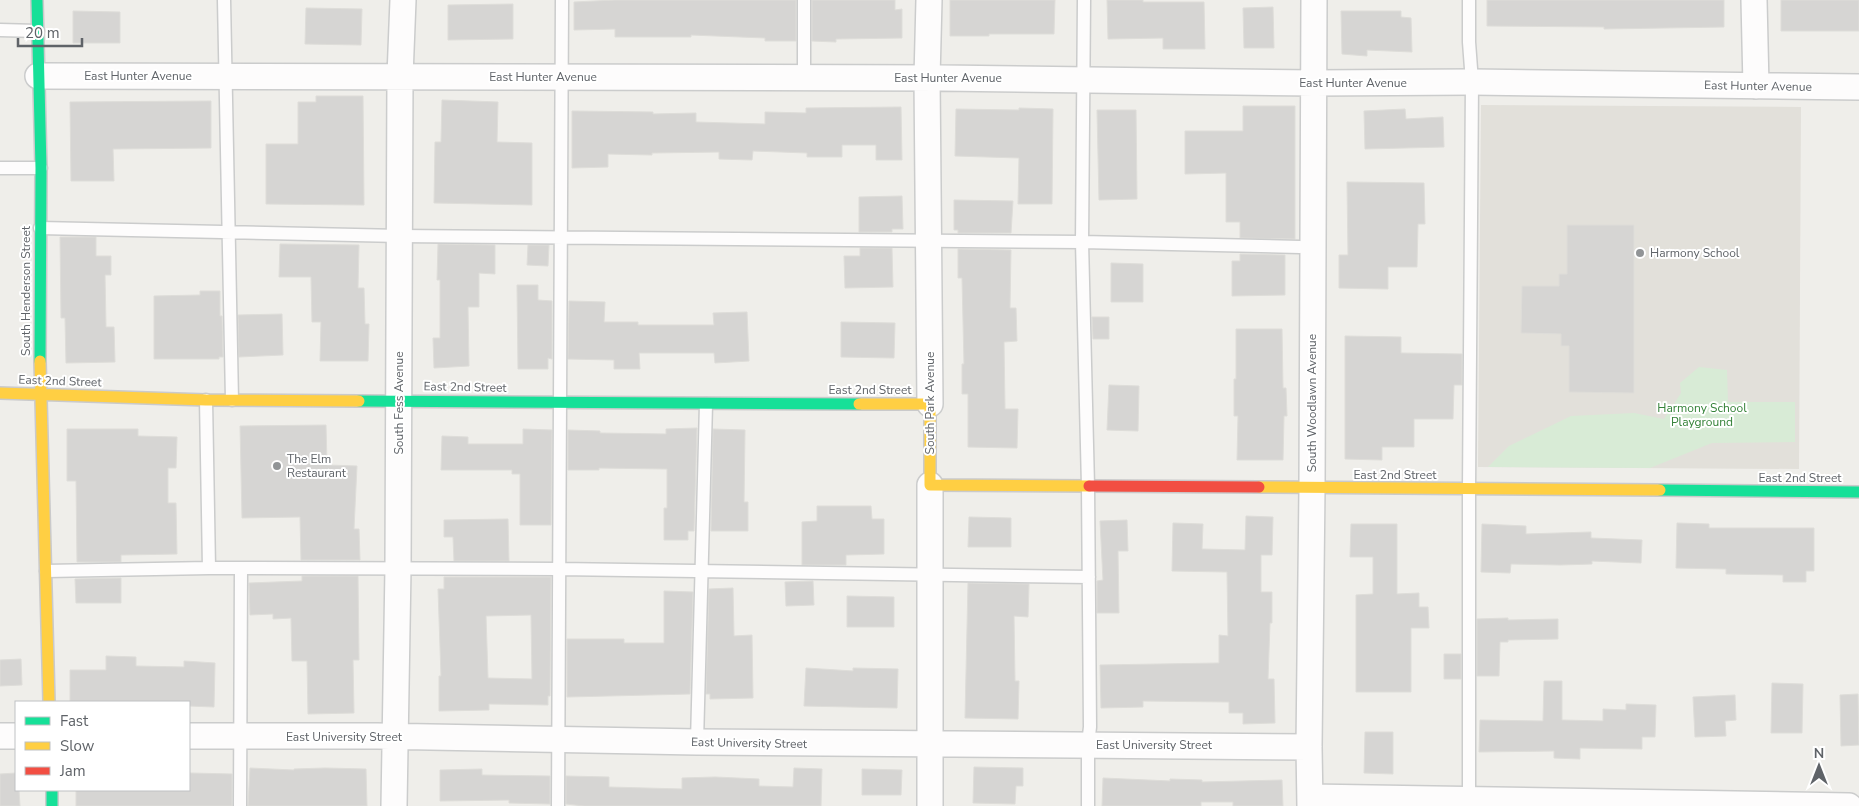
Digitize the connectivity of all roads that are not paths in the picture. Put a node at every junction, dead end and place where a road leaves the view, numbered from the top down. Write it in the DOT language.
graph roads {
  1 [pos="37,0"];
  2 [pos="224,0"];
  3 [pos="403,0"];
  4 [pos="562,0"];
  5 [pos="804,0"];
  6 [pos="929,0"];
  7 [pos="1084,0"];
  8 [pos="1314,0"];
  9 [pos="1468,0"];
  10 [pos="1754,0"];
  11 [pos="0,30"];
  12 [pos="38,31"];
  13 [pos="38,76"];
  14 [pos="226,76"];
  15 [pos="400,76"];
  16 [pos="562,76"];
  17 [pos="804,77"];
  18 [pos="927,78"];
  19 [pos="1083,79"];
  20 [pos="1472,82"];
  21 [pos="1314,83"];
  22 [pos="1756,86"];
  23 [pos="1859,87"];
  24 [pos="0,168"];
  25 [pos="41,168"];
  26 [pos="40,228"];
  27 [pos="228,232"];
  28 [pos="400,236"];
  29 [pos="561,236"];
  30 [pos="928,241"];
  31 [pos="1082,242"];
  32 [pos="1300,248"];
  33 [pos="0,393"];
  34 [pos="41,394"];
  35 [pos="206,400"];
  36 [pos="232,400"];
  37 [pos="400,400"];
  38 [pos="560,402"];
  39 [pos="706,404"];
  40 [pos="930,404"];
  41 [pos="930,485"];
  42 [pos="1088,486"];
  43 [pos="1312,488"];
  44 [pos="1469,489"];
  45 [pos="1859,492"];
  46 [pos="209,568"];
  47 [pos="241,568"];
  48 [pos="398,568"];
  49 [pos="559,569"];
  50 [pos="46,571"];
  51 [pos="700,572"];
  52 [pos="929,575"];
  53 [pos="1088,577"];
  54 [pos="50,701"];
  55 [pos="0,736"];
  56 [pos="15,736"];
  57 [pos="190,736"];
  58 [pos="241,736"];
  59 [pos="395,737"];
  60 [pos="559,740"];
  61 [pos="697,742"];
  62 [pos="929,744"];
  63 [pos="1088,744"];
  64 [pos="1309,747"];
  65 [pos="52,791"];
  66 [pos="1310,802"];
  67 [pos="1469,802"];
  68 [pos="52,806"];
  69 [pos="240,806"];
  70 [pos="394,806"];
  71 [pos="558,806"];
  72 [pos="930,806"];
  73 [pos="1088,806"];
  74 [pos="1849,806"];
  1 -- 12 [label="street, South Henderson Street"];
  2 -- 14 [label="lane"];
  3 -- 15 [label="street, South Fess Avenue"];
  4 -- 16 [label="lane"];
  5 -- 17 [label="lane"];
  6 -- 18 [label="street, South Park Avenue"];
  7 -- 19 [label="lane"];
  8 -- 21 [label="street, South Woodlawn Avenue"];
  9 -- 20 [label="lane"];
  10 -- 22 [label="street"];
  11 -- 12 [label="lane"];
  12 -- 13 [label="street, South Henderson Street"];
  13 -- 14 [label="street, East Hunter Avenue"];
  13 -- 25 [label="street, South Henderson Street"];
  14 -- 15 [label="street, East Hunter Avenue"];
  14 -- 27 [label="lane"];
  15 -- 16 [label="street, East Hunter Avenue"];
  15 -- 28 [label="street, South Fess Avenue"];
  16 -- 17 [label="street, East Hunter Avenue"];
  16 -- 29 [label="lane"];
  17 -- 18 [label="street, East Hunter Avenue"];
  18 -- 19 [label="street, East Hunter Avenue"];
  18 -- 30 [label="street, South Park Avenue"];
  19 -- 21 [label="street, East Hunter Avenue"];
  19 -- 31 [label="lane"];
  20 -- 21 [label="street, East Hunter Avenue"];
  20 -- 22 [label="street, East Hunter Avenue"];
  20 -- 44 [label="lane"];
  21 -- 43 [label="street, South Woodlawn Avenue"];
  22 -- 23 [label="street, East Hunter Avenue"];
  24 -- 25 [label="lane"];
  25 -- 26 [label="street, South Henderson Street"];
  26 -- 27 [label="lane"];
  26 -- 34 [label="street, South Henderson Street"];
  27 -- 28 [label="lane"];
  27 -- 36 [label="lane"];
  28 -- 29 [label="lane"];
  28 -- 37 [label="street, South Fess Avenue"];
  29 -- 30 [label="lane"];
  29 -- 38 [label="lane"];
  30 -- 31 [label="lane"];
  30 -- 40 [label="street, South Park Avenue"];
  31 -- 32 [label="lane"];
  31 -- 42 [label="lane"];
  33 -- 34 [label="street, East 2nd Street"];
  34 -- 35 [label="street, East 2nd Street"];
  34 -- 50 [label="street, South Henderson Street"];
  35 -- 36 [label="street, East 2nd Street"];
  35 -- 46 [label="lane"];
  36 -- 37 [label="street, East 2nd Street"];
  37 -- 38 [label="street, East 2nd Street"];
  37 -- 48 [label="street, South Fess Avenue"];
  38 -- 39 [label="street, East 2nd Street"];
  38 -- 49 [label="lane"];
  39 -- 40 [label="street, East 2nd Street"];
  39 -- 51 [label="lane"];
  40 -- 41 [label="street, South Park Avenue"];
  41 -- 42 [label="street, East 2nd Street"];
  41 -- 52 [label="street, South Park Avenue"];
  42 -- 43 [label="street, East 2nd Street"];
  42 -- 53 [label="lane"];
  43 -- 44 [label="street, East 2nd Street"];
  43 -- 64 [label="street, South Woodlawn Avenue"];
  44 -- 45 [label="street, East 2nd Street"];
  44 -- 67 [label="lane"];
  46 -- 47 [label="lane"];
  46 -- 50 [label="lane"];
  47 -- 48 [label="lane"];
  47 -- 58 [label="lane"];
  48 -- 49 [label="lane"];
  48 -- 59 [label="street, South Fess Avenue"];
  49 -- 51 [label="lane"];
  49 -- 60 [label="lane"];
  50 -- 54 [label="street, South Henderson Street"];
  51 -- 52 [label="lane"];
  51 -- 61 [label="lane"];
  52 -- 53 [label="lane"];
  52 -- 62 [label="street, South Park Avenue"];
  53 -- 63 [label="lane"];
  55 -- 56 [label="street"];
  57 -- 58 [label="street, East University Street"];
  58 -- 59 [label="street, East University Street"];
  58 -- 69 [label="lane"];
  59 -- 60 [label="street, East University Street"];
  59 -- 70 [label="street, South Fess Avenue"];
  60 -- 61 [label="street, East University Street"];
  60 -- 71 [label="lane"];
  61 -- 62 [label="street, East University Street"];
  62 -- 63 [label="street, East University Street"];
  62 -- 72 [label="street, South Park Avenue"];
  63 -- 64 [label="street, East University Street"];
  63 -- 73 [label="lane"];
  64 -- 66 [label="street, South Woodlawn Avenue"];
  65 -- 68 [label="street"];
  66 -- 67 [label="street"];
  67 -- 74 [label="street"];
}
